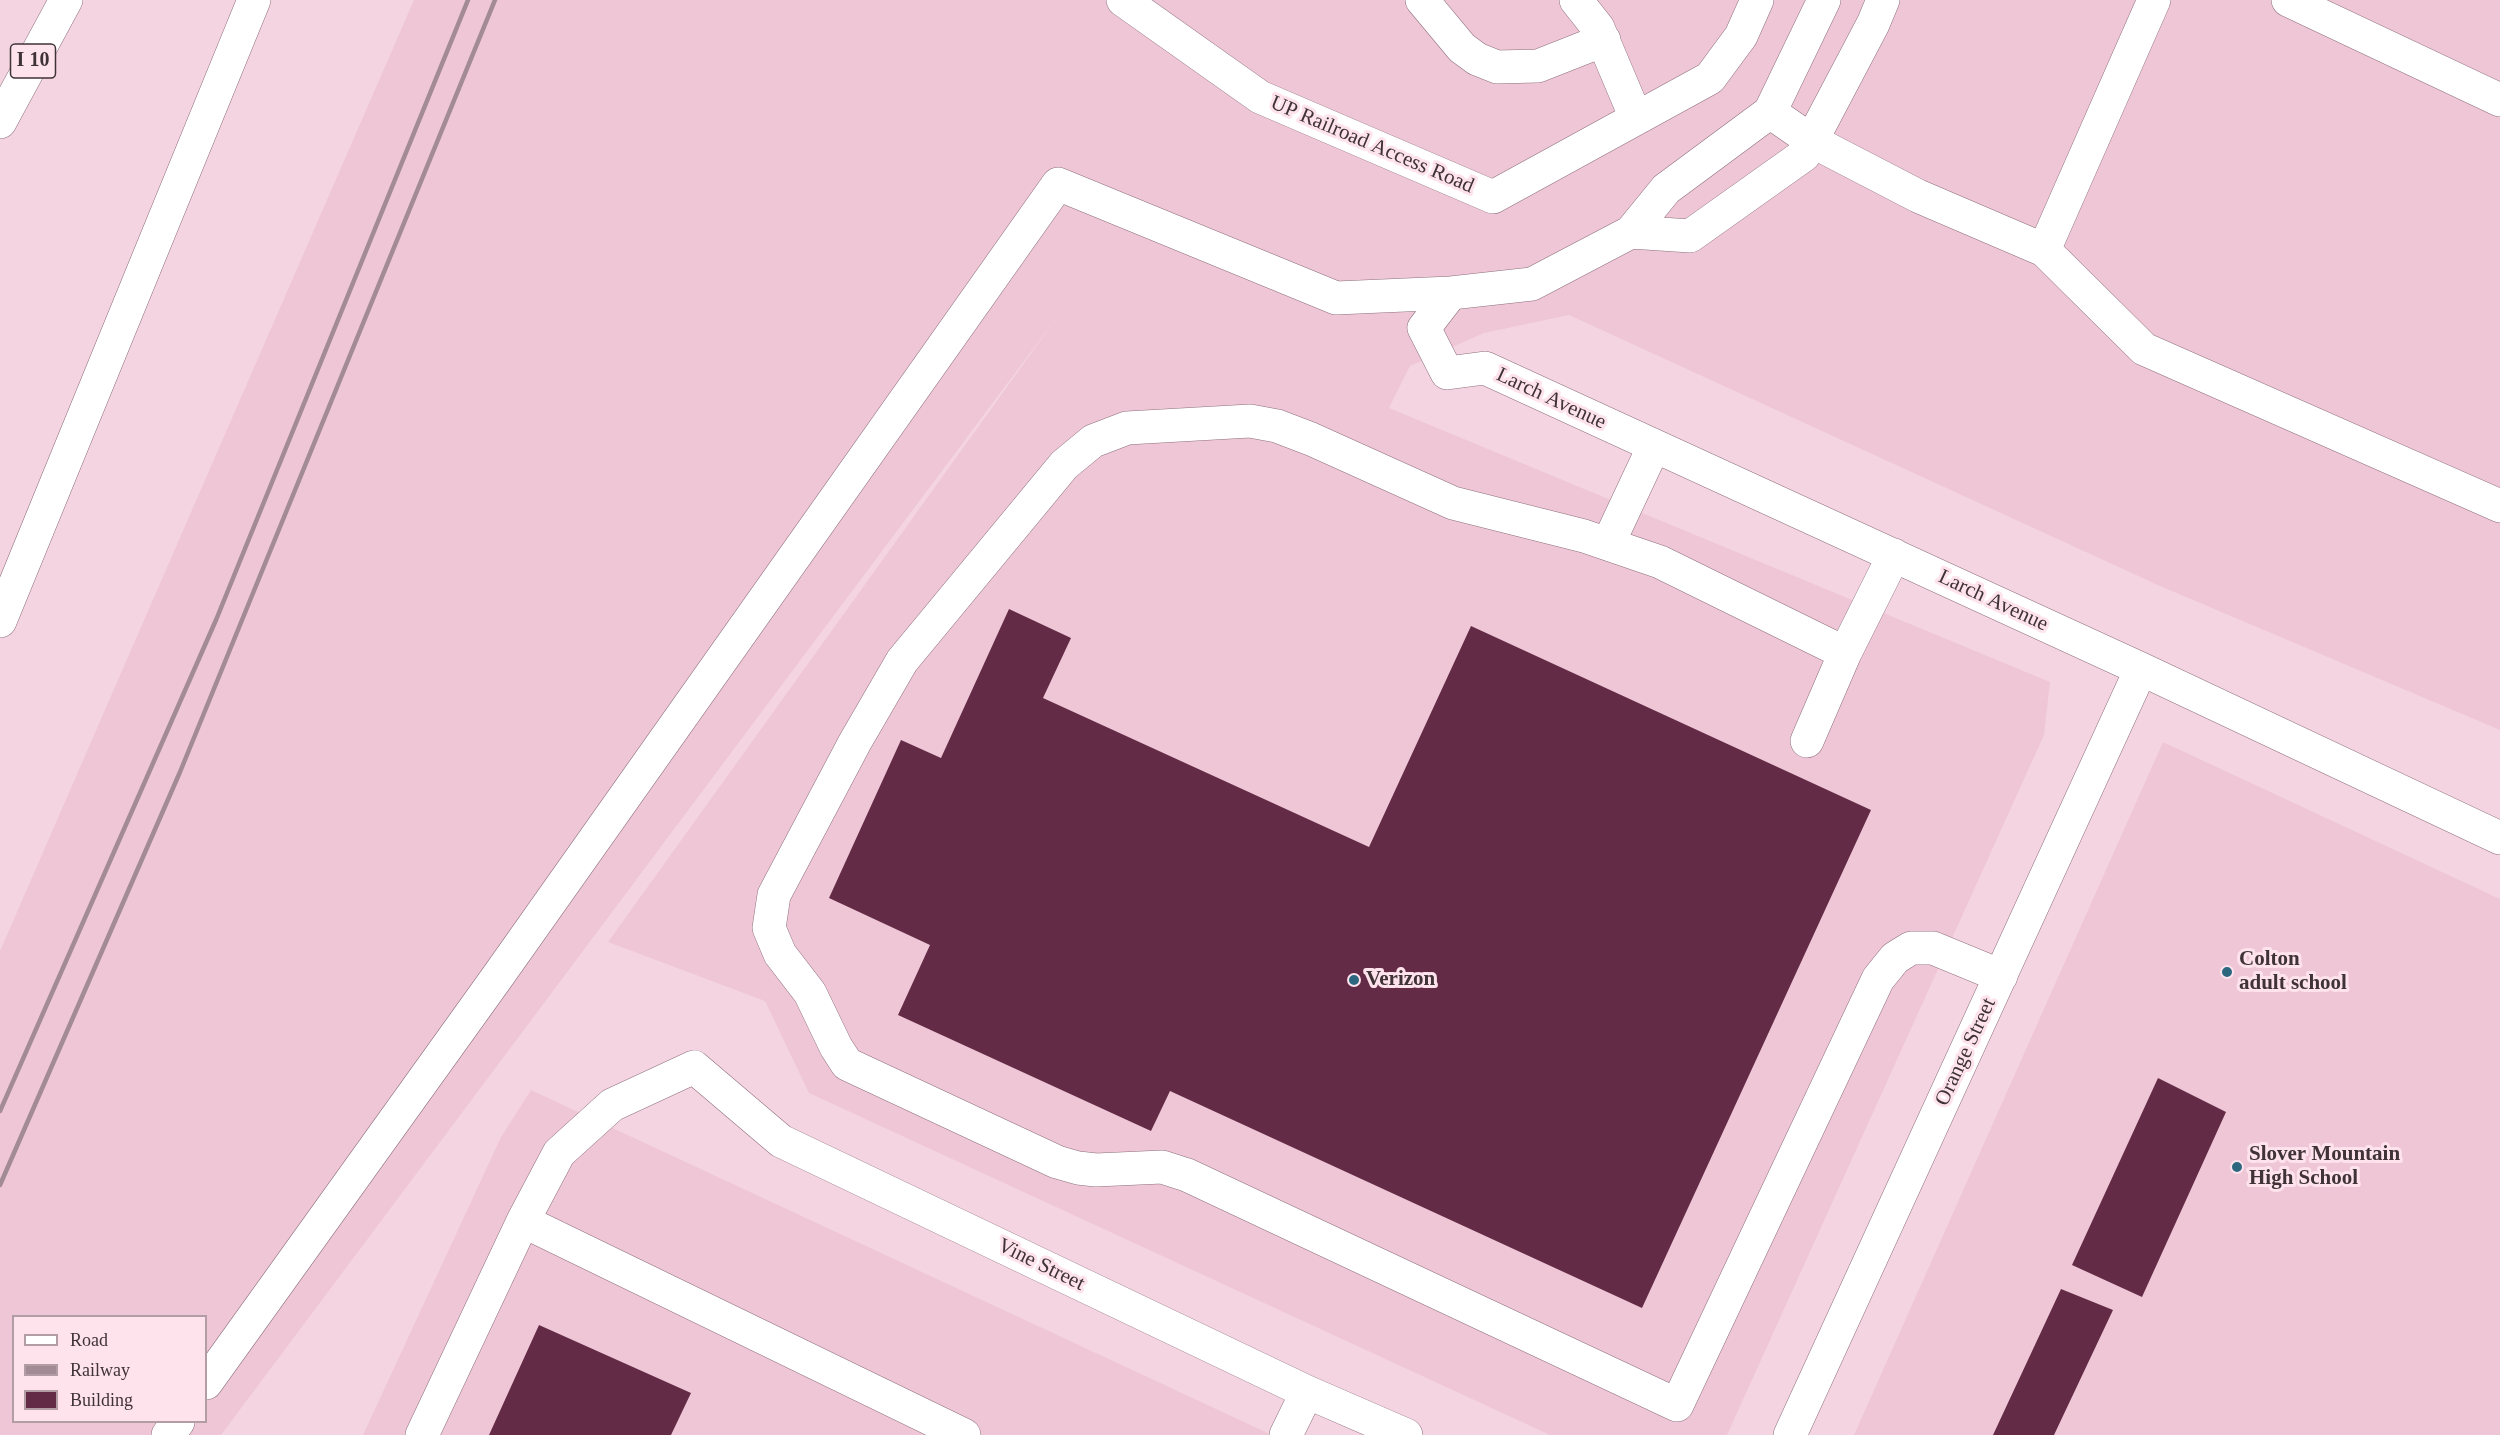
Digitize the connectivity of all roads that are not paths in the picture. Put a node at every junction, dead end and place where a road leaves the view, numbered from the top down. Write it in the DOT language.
graph roads {
  1 [pos="66,0"];
  2 [pos="254,0"];
  3 [pos="1123,0"];
  4 [pos="1422,0"];
  5 [pos="1576,0"];
  6 [pos="1757,0"];
  7 [pos="1824,0"];
  8 [pos="1883,0"];
  9 [pos="2154,0"];
  10 [pos="2288,0"];
  11 [pos="1604,40"];
  12 [pos="2500,100"];
  13 [pos="1770,112"];
  14 [pos="1636,118"];
  15 [pos="0,122"];
  16 [pos="1812,141"];
  17 [pos="1631,232"];
  18 [pos="2044,250"];
  19 [pos="1451,293"];
  20 [pos="1654,446"];
  21 [pos="2500,506"];
  22 [pos="1608,544"];
  23 [pos="1893,555"];
  24 [pos="0,621"];
  25 [pos="1845,653"];
  26 [pos="2141,669"];
  27 [pos="1807,741"];
  28 [pos="2500,838"];
  29 [pos="2001,976"];
  30 [pos="523,1221"];
  31 [pos="207,1382"];
  32 [pos="1307,1392"];
  33 [pos="177,1423"];
  34 [pos="168,1435"];
  35 [pos="422,1435"];
  36 [pos="964,1435"];
  37 [pos="1286,1435"];
  38 [pos="1406,1435"];
  39 [pos="1790,1435"];
  1 -- 15 [label="main road, I 10"];
  2 -- 24 [label="main road"];
  3 -- 14 [label="main road, UP Railroad Access Road"];
  4 -- 11 [label="main road"];
  5 -- 11 [label="main road"];
  6 -- 14 [label="main road, UP Railroad Access Road"];
  7 -- 13 [label="main road"];
  8 -- 16 [label="main road"];
  9 -- 18 [label="main road"];
  10 -- 12 [label="main road"];
  11 -- 14 [label="main road"];
  13 -- 16 [label="main road"];
  13 -- 17 [label="main road"];
  16 -- 17 [label="main road"];
  16 -- 18 [label="main road"];
  17 -- 19 [label="main road"];
  18 -- 21 [label="main road"];
  19 -- 20 [label="main road, Larch Avenue"];
  19 -- 31 [label="main road"];
  20 -- 22 [label="main road"];
  20 -- 23 [label="main road, Larch Avenue"];
  22 -- 25 [label="main road"];
  22 -- 29 [label="main road"];
  23 -- 25 [label="main road"];
  23 -- 26 [label="main road, Larch Avenue"];
  25 -- 27 [label="main road"];
  26 -- 28 [label="main road, Larch Avenue"];
  26 -- 29 [label="main road, Orange Street"];
  29 -- 39 [label="main road, Orange Street"];
  30 -- 32 [label="main road, Vine Street"];
  30 -- 35 [label="main road"];
  30 -- 36 [label="main road"];
  32 -- 37 [label="main road"];
  32 -- 38 [label="main road, Vine Street"];
  33 -- 34 [label="main road"];
}
